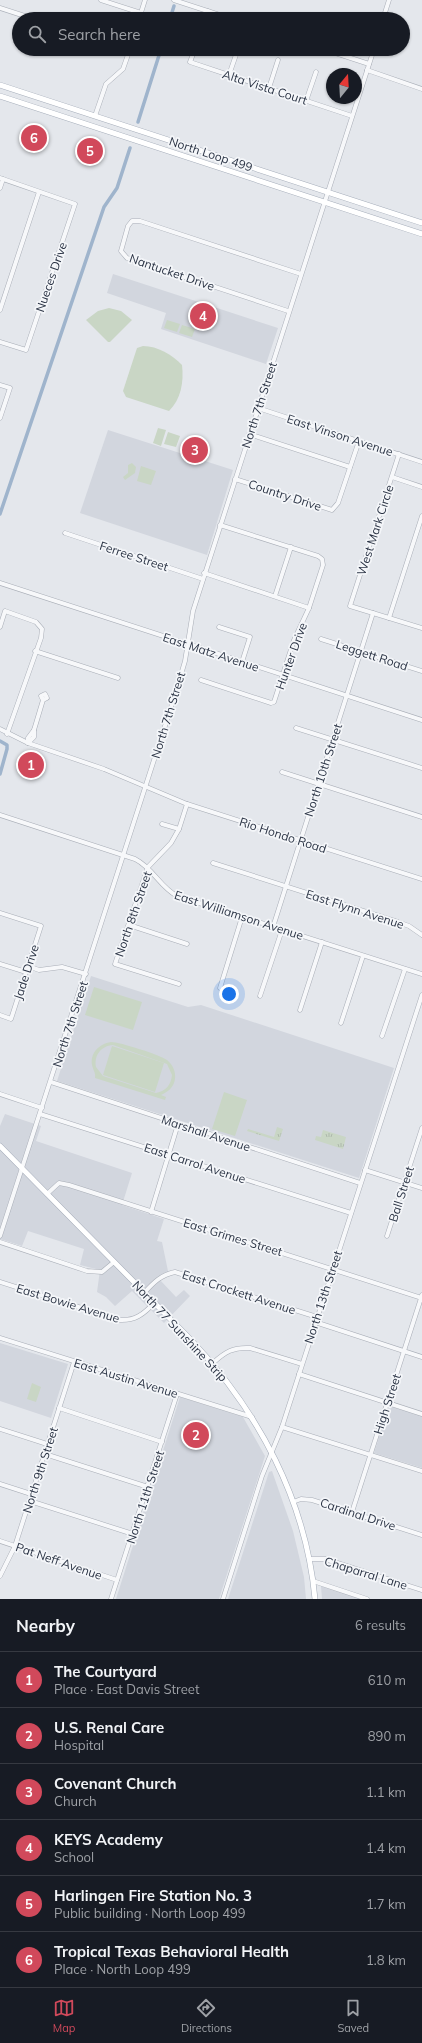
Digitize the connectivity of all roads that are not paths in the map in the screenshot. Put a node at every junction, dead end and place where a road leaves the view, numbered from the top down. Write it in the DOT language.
graph roads {
  1 [pos="101,0"];
  2 [pos="145,0"];
  3 [pos="174,0"];
  4 [pos="390,0"];
  5 [pos="0,8"];
  6 [pos="208,11"];
  7 [pos="12,12"];
  8 [pos="138,12"];
  9 [pos="141,12"];
  10 [pos="211,12"];
  11 [pos="386,12"];
  12 [pos="126,56"];
  13 [pos="192,56"];
  14 [pos="236,56"];
  15 [pos="344,56"];
  16 [pos="372,56"];
  17 [pos="278,60"];
  18 [pos="369,64"];
  19 [pos="367,70"];
  20 [pos="316,72"];
  21 [pos="229,75"];
  22 [pos="0,85"];
  23 [pos="269,88"];
  24 [pos="422,88"];
  25 [pos="0,96"];
  26 [pos="306,101"];
  27 [pos="95,116"];
  28 [pos="352,116"];
  29 [pos="92,126"];
  30 [pos="2,178"];
  31 [pos="0,188"];
  32 [pos="39,192"];
  33 [pos="327,193"];
  34 [pos="324,202"];
  35 [pos="422,223"];
  36 [pos="422,234"];
  37 [pos="301,274"];
  38 [pos="0,310"];
  39 [pos="288,311"];
  40 [pos="0,342"];
  41 [pos="0,385"];
  42 [pos="258,408"];
  43 [pos="0,418"];
  44 [pos="249,434"];
  45 [pos="359,441"];
  46 [pos="399,454"];
  47 [pos="422,462"];
  48 [pos="350,467"];
  49 [pos="392,477"];
  50 [pos="235,479"];
  51 [pos="422,487"];
  52 [pos="422,516"];
  53 [pos="220,525"];
  54 [pos="65,533"];
  55 [pos="290,547"];
  56 [pos="204,573"];
  57 [pos="203,579"];
  58 [pos="0,583"];
  59 [pos="275,596"];
  60 [pos="309,608"];
  61 [pos="373,613"];
  62 [pos="389,618"];
  63 [pos="0,627"];
  64 [pos="219,627"];
  65 [pos="422,628"];
  66 [pos="321,639"];
  67 [pos="188,644"];
  68 [pos="36,651"];
  69 [pos="361,652"];
  70 [pos="242,662"];
  71 [pos="422,671"];
  72 [pos="283,675"];
  73 [pos="118,678"];
  74 [pos="201,680"];
  75 [pos="347,696"];
  76 [pos="43,700"];
  77 [pos="422,720"];
  78 [pos="296,728"];
  79 [pos="0,729"];
  80 [pos="7,734"];
  81 [pos="333,740"];
  82 [pos="28,744"];
  83 [pos="422,768"];
  84 [pos="282,772"];
  85 [pos="318,784"];
  86 [pos="145,788"];
  87 [pos="187,804"];
  88 [pos="0,815"];
  89 [pos="422,817"];
  90 [pos="162,824"];
  91 [pos="179,829"];
  92 [pos="300,840"];
  93 [pos="123,855"];
  94 [pos="213,863"];
  95 [pos="148,867"];
  96 [pos="422,880"];
  97 [pos="286,887"];
  98 [pos="0,913"];
  99 [pos="242,917"];
  100 [pos="129,925"];
  101 [pos="273,927"];
  102 [pos="282,930"];
  103 [pos="422,935"];
  104 [pos="322,942"];
  105 [pos="187,944"];
  106 [pos="363,956"];
  107 [pos="0,964"];
  108 [pos="28,966"];
  109 [pos="405,969"];
  110 [pos="26,972"];
  111 [pos="86,974"];
  112 [pos="422,974"];
  113 [pos="179,984"];
  114 [pos="220,988"];
  115 [pos="422,995"];
  116 [pos="260,996"];
  117 [pos="300,1010"];
  118 [pos="0,1015"];
  119 [pos="341,1023"];
  120 [pos="382,1036"];
  121 [pos="51,1082"];
  122 [pos="0,1094"];
  123 [pos="42,1108"];
  124 [pos="40,1114"];
  125 [pos="178,1124"];
  126 [pos="422,1128"];
  127 [pos="0,1146"];
  128 [pos="169,1155"];
  129 [pos="21,1169"];
  130 [pos="365,1170"];
  131 [pos="404,1182"];
  132 [pos="360,1183"];
  133 [pos="422,1188"];
  134 [pos="47,1194"];
  135 [pos="151,1212"];
  136 [pos="351,1213"];
  137 [pos="0,1236"];
  138 [pos="387,1236"];
  139 [pos="0,1242"];
  140 [pos="114,1262"];
  141 [pos="333,1268"];
  142 [pos="0,1282"];
  143 [pos="144,1292"];
  144 [pos="422,1297"];
  145 [pos="154,1302"];
  146 [pos="317,1317"];
  147 [pos="315,1322"];
  148 [pos="0,1338"];
  149 [pos="404,1351"];
  150 [pos="422,1357"];
  151 [pos="74,1362"];
  152 [pos="213,1363"];
  153 [pos="302,1364"];
  154 [pos="299,1374"];
  155 [pos="177,1394"];
  156 [pos="387,1403"];
  157 [pos="59,1408"];
  158 [pos="422,1414"];
  159 [pos="252,1417"];
  160 [pos="282,1427"];
  161 [pos="0,1429"];
  162 [pos="162,1442"];
  163 [pos="47,1444"];
  164 [pos="272,1452"];
  165 [pos="45,1454"];
  166 [pos="371,1455"];
  167 [pos="422,1472"];
  168 [pos="0,1484"];
  169 [pos="148,1487"];
  170 [pos="31,1494"];
  171 [pos="30,1501"];
  172 [pos="293,1502"];
  173 [pos="352,1512"];
  174 [pos="133,1534"];
  175 [pos="422,1535"];
  176 [pos="0,1541"];
  177 [pos="15,1546"];
  178 [pos="309,1559"];
  179 [pos="0,1576"];
  180 [pos="117,1580"];
  181 [pos="313,1581"];
  182 [pos="422,1590"];
  183 [pos="111,1599"];
  184 [pos="223,1599"];
  185 [pos="315,1599"];
  186 [pos="367,1599"];
  1 -- 8 [label="street"];
  2 -- 9 [label="street"];
  3 -- 6 [label="street"];
  4 -- 11 [label="street"];
  5 -- 7 [label="street"];
  6 -- 10 [label="street"];
  12 -- 27 [label="street"];
  13 -- 21 [label="street, Alta Vista Court"];
  14 -- 21 [label="street"];
  15 -- 18 [label="street"];
  16 -- 18 [label="street, North 7th Street"];
  17 -- 23 [label="street"];
  18 -- 19 [label="street, North 7th Street"];
  19 -- 24 [label="street"];
  19 -- 28 [label="street, North 7th Street"];
  20 -- 26 [label="street"];
  21 -- 23 [label="street, Alta Vista Court"];
  22 -- 27 [label="main road, North Loop 499"];
  23 -- 26 [label="street, Alta Vista Court"];
  25 -- 29 [label="main road, North Loop 499"];
  26 -- 28 [label="street, Alta Vista Court"];
  27 -- 29 [label="main road"];
  27 -- 33 [label="main road, North Loop 499"];
  28 -- 33 [label="street, North 7th Street"];
  29 -- 34 [label="main road, North Loop 499"];
  30 -- 31 [label="street"];
  30 -- 32 [label="street"];
  32 -- 38 [label="street"];
  32 -- 40 [label="street, Nueces Drive"];
  33 -- 34 [label="street, North 7th Street"];
  33 -- 35 [label="main road, North Loop 499"];
  34 -- 36 [label="main road, North Loop 499"];
  34 -- 37 [label="street, North 7th Street"];
  37 -- 39 [label="street, North 7th Street"];
  37 -- 39 [label="street, Nantucket Drive"];
  39 -- 42 [label="street, North 7th Street"];
  41 -- 43 [label="street"];
  42 -- 44 [label="street, North 7th Street"];
  42 -- 45 [label="street, East Vinson Avenue"];
  44 -- 48 [label="street"];
  44 -- 50 [label="street, North 7th Street"];
  45 -- 46 [label="street, East Vinson Avenue"];
  45 -- 48 [label="street, Country Drive"];
  46 -- 47 [label="street, East Vinson Avenue"];
  46 -- 49 [label="street, West Mark Circle"];
  48 -- 50 [label="street, Country Drive"];
  49 -- 51 [label="street"];
  49 -- 61 [label="street, West Mark Circle"];
  50 -- 53 [label="street, North 7th Street"];
  52 -- 62 [label="street"];
  53 -- 55 [label="street"];
  53 -- 56 [label="street, North 7th Street"];
  54 -- 57 [label="street, Ferree Street"];
  55 -- 59 [label="street"];
  55 -- 60 [label="street, Hunter Drive"];
  56 -- 57 [label="street, North 7th Street"];
  56 -- 59 [label="street"];
  57 -- 67 [label="street, North 7th Street"];
  58 -- 67 [label="street, East Matz Avenue"];
  59 -- 60 [label="street"];
  60 -- 72 [label="street, Hunter Drive"];
  61 -- 62 [label="street"];
  61 -- 69 [label="street, North 10th Street"];
  62 -- 65 [label="street"];
  63 -- 68 [label="street"];
  64 -- 70 [label="street"];
  66 -- 69 [label="street, Leggett Road"];
  67 -- 70 [label="street, East Matz Avenue"];
  67 -- 86 [label="street, North 7th Street"];
  68 -- 73 [label="street"];
  68 -- 80 [label="street"];
  69 -- 71 [label="street, Leggett Road"];
  69 -- 75 [label="street, North 10th Street"];
  70 -- 72 [label="street, East Matz Avenue"];
  72 -- 74 [label="street, Hunter Drive"];
  72 -- 75 [label="street, East Matz Avenue"];
  75 -- 77 [label="street, East Matz Avenue"];
  75 -- 81 [label="street, North 10th Street"];
  76 -- 82 [label="street"];
  78 -- 81 [label="street"];
  79 -- 80 [label="street, Rio Hondo Road"];
  80 -- 82 [label="street, Rio Hondo Road"];
  81 -- 83 [label="street"];
  81 -- 85 [label="street, North 10th Street"];
  82 -- 86 [label="street, Rio Hondo Road"];
  84 -- 85 [label="street"];
  85 -- 89 [label="street"];
  85 -- 92 [label="street, North 10th Street"];
  86 -- 87 [label="street, Rio Hondo Road"];
  86 -- 93 [label="street, North 7th Street"];
  87 -- 91 [label="street, North 8th Street"];
  87 -- 92 [label="street, Rio Hondo Road"];
  88 -- 93 [label="street, East Williamson Avenue"];
  90 -- 91 [label="street"];
  91 -- 95 [label="street, North 8th Street"];
  92 -- 96 [label="street, Rio Hondo Road"];
  92 -- 97 [label="street, North 10th Street"];
  93 -- 95 [label="street, East Williamson Avenue"];
  93 -- 111 [label="street, North 7th Street"];
  94 -- 97 [label="street, East Flynn Avenue"];
  95 -- 99 [label="street, East Williamson Avenue"];
  95 -- 100 [label="street, North 8th Street"];
  97 -- 101 [label="street, North 10th Street"];
  97 -- 103 [label="street, East Flynn Avenue"];
  98 -- 108 [label="street, Jade Drive"];
  99 -- 101 [label="street, East Williamson Avenue"];
  99 -- 114 [label="street"];
  100 -- 105 [label="street"];
  100 -- 113 [label="street, North 8th Street"];
  101 -- 102 [label="street, East Williamson Avenue"];
  102 -- 104 [label="street, East Williamson Avenue"];
  102 -- 116 [label="street"];
  104 -- 106 [label="street, East Williamson Avenue"];
  104 -- 117 [label="street"];
  106 -- 109 [label="street, East Williamson Avenue"];
  106 -- 119 [label="street"];
  107 -- 110 [label="street"];
  108 -- 110 [label="street, Jade Drive"];
  108 -- 111 [label="street"];
  109 -- 112 [label="street, East Williamson Avenue"];
  109 -- 120 [label="street"];
  110 -- 118 [label="street, Jade Drive"];
  111 -- 121 [label="street, North 7th Street"];
  115 -- 130 [label="street, North 13th Street"];
  121 -- 123 [label="street, North 7th Street"];
  121 -- 125 [label="street, Marshall Avenue"];
  122 -- 123 [label="street"];
  123 -- 124 [label="street, North 7th Street"];
  124 -- 128 [label="street, East Carrol Avenue"];
  124 -- 129 [label="street, North 7th Street"];
  125 -- 128 [label="street"];
  125 -- 132 [label="street, Marshall Avenue"];
  126 -- 131 [label="street, Ball Street"];
  127 -- 129 [label="main road, North 77 Sunshine Strip"];
  128 -- 135 [label="street"];
  128 -- 136 [label="street, East Carrol Avenue"];
  129 -- 134 [label="main road, North 77 Sunshine Strip"];
  129 -- 137 [label="street, North 7th Street"];
  130 -- 131 [label="street"];
  130 -- 132 [label="street, North 13th Street"];
  131 -- 133 [label="street"];
  131 -- 138 [label="street, Ball Street"];
  132 -- 136 [label="street, North 13th Street"];
  134 -- 135 [label="street, East Grimes Street"];
  134 -- 140 [label="main road, North 77 Sunshine Strip"];
  135 -- 141 [label="street, East Grimes Street"];
  136 -- 141 [label="street, North 13th Street"];
  139 -- 140 [label="street"];
  140 -- 143 [label="main road, North 77 Sunshine Strip"];
  141 -- 144 [label="street, East Grimes Street"];
  141 -- 146 [label="street, North 13th Street"];
  142 -- 145 [label="street, East Bowie Avenue"];
  143 -- 145 [label="main road, North 77 Sunshine Strip"];
  143 -- 146 [label="street, East Crockett Avenue"];
  144 -- 149 [label="street, High Street"];
  145 -- 152 [label="main road, North 77 Sunshine Strip"];
  146 -- 147 [label="street, North 13th Street"];
  147 -- 149 [label="street"];
  147 -- 153 [label="street, North 13th Street"];
  148 -- 151 [label="street, East Austin Avenue"];
  149 -- 150 [label="street"];
  149 -- 156 [label="street, High Street"];
  151 -- 155 [label="street, East Austin Avenue"];
  151 -- 157 [label="street, North 9th Street"];
  152 -- 153 [label="street"];
  152 -- 159 [label="main road, North 77 Sunshine Strip"];
  153 -- 154 [label="street, North 13th Street"];
  154 -- 156 [label="street"];
  154 -- 160 [label="street, North 13th Street"];
  155 -- 159 [label="street, East Austin Avenue"];
  155 -- 162 [label="street, North 11th Street"];
  156 -- 158 [label="street"];
  156 -- 166 [label="street, High Street"];
  157 -- 162 [label="street"];
  157 -- 163 [label="street, North 9th Street"];
  159 -- 164 [label="main road, North 77 Sunshine Strip"];
  160 -- 164 [label="street, North 13th Street"];
  160 -- 166 [label="street"];
  161 -- 163 [label="street"];
  162 -- 169 [label="street, North 11th Street"];
  163 -- 165 [label="street, North 9th Street"];
  164 -- 172 [label="main road, North 77 Sunshine Strip"];
  164 -- 184 [label="street, North 13th Street"];
  165 -- 169 [label="street"];
  165 -- 170 [label="street, North 9th Street"];
  166 -- 167 [label="street"];
  166 -- 173 [label="street, High Street"];
  168 -- 170 [label="street"];
  169 -- 174 [label="street, North 11th Street"];
  170 -- 171 [label="street, North 9th Street"];
  171 -- 174 [label="street"];
  171 -- 177 [label="street, North 9th Street"];
  172 -- 173 [label="street, Cardinal Drive"];
  172 -- 178 [label="main road, North 77 Sunshine Strip"];
  173 -- 175 [label="street, Cardinal Drive"];
  174 -- 180 [label="street, North 11th Street"];
  176 -- 177 [label="street, Pat Neff Avenue"];
  177 -- 179 [label="street, North 9th Street"];
  177 -- 180 [label="street, Pat Neff Avenue"];
  178 -- 181 [label="main road, North 77 Sunshine Strip"];
  178 -- 182 [label="street, Chaparral Lane"];
  180 -- 183 [label="street, North 11th Street"];
  181 -- 185 [label="main road, North 77 Sunshine Strip"];
  181 -- 186 [label="street"];
}
